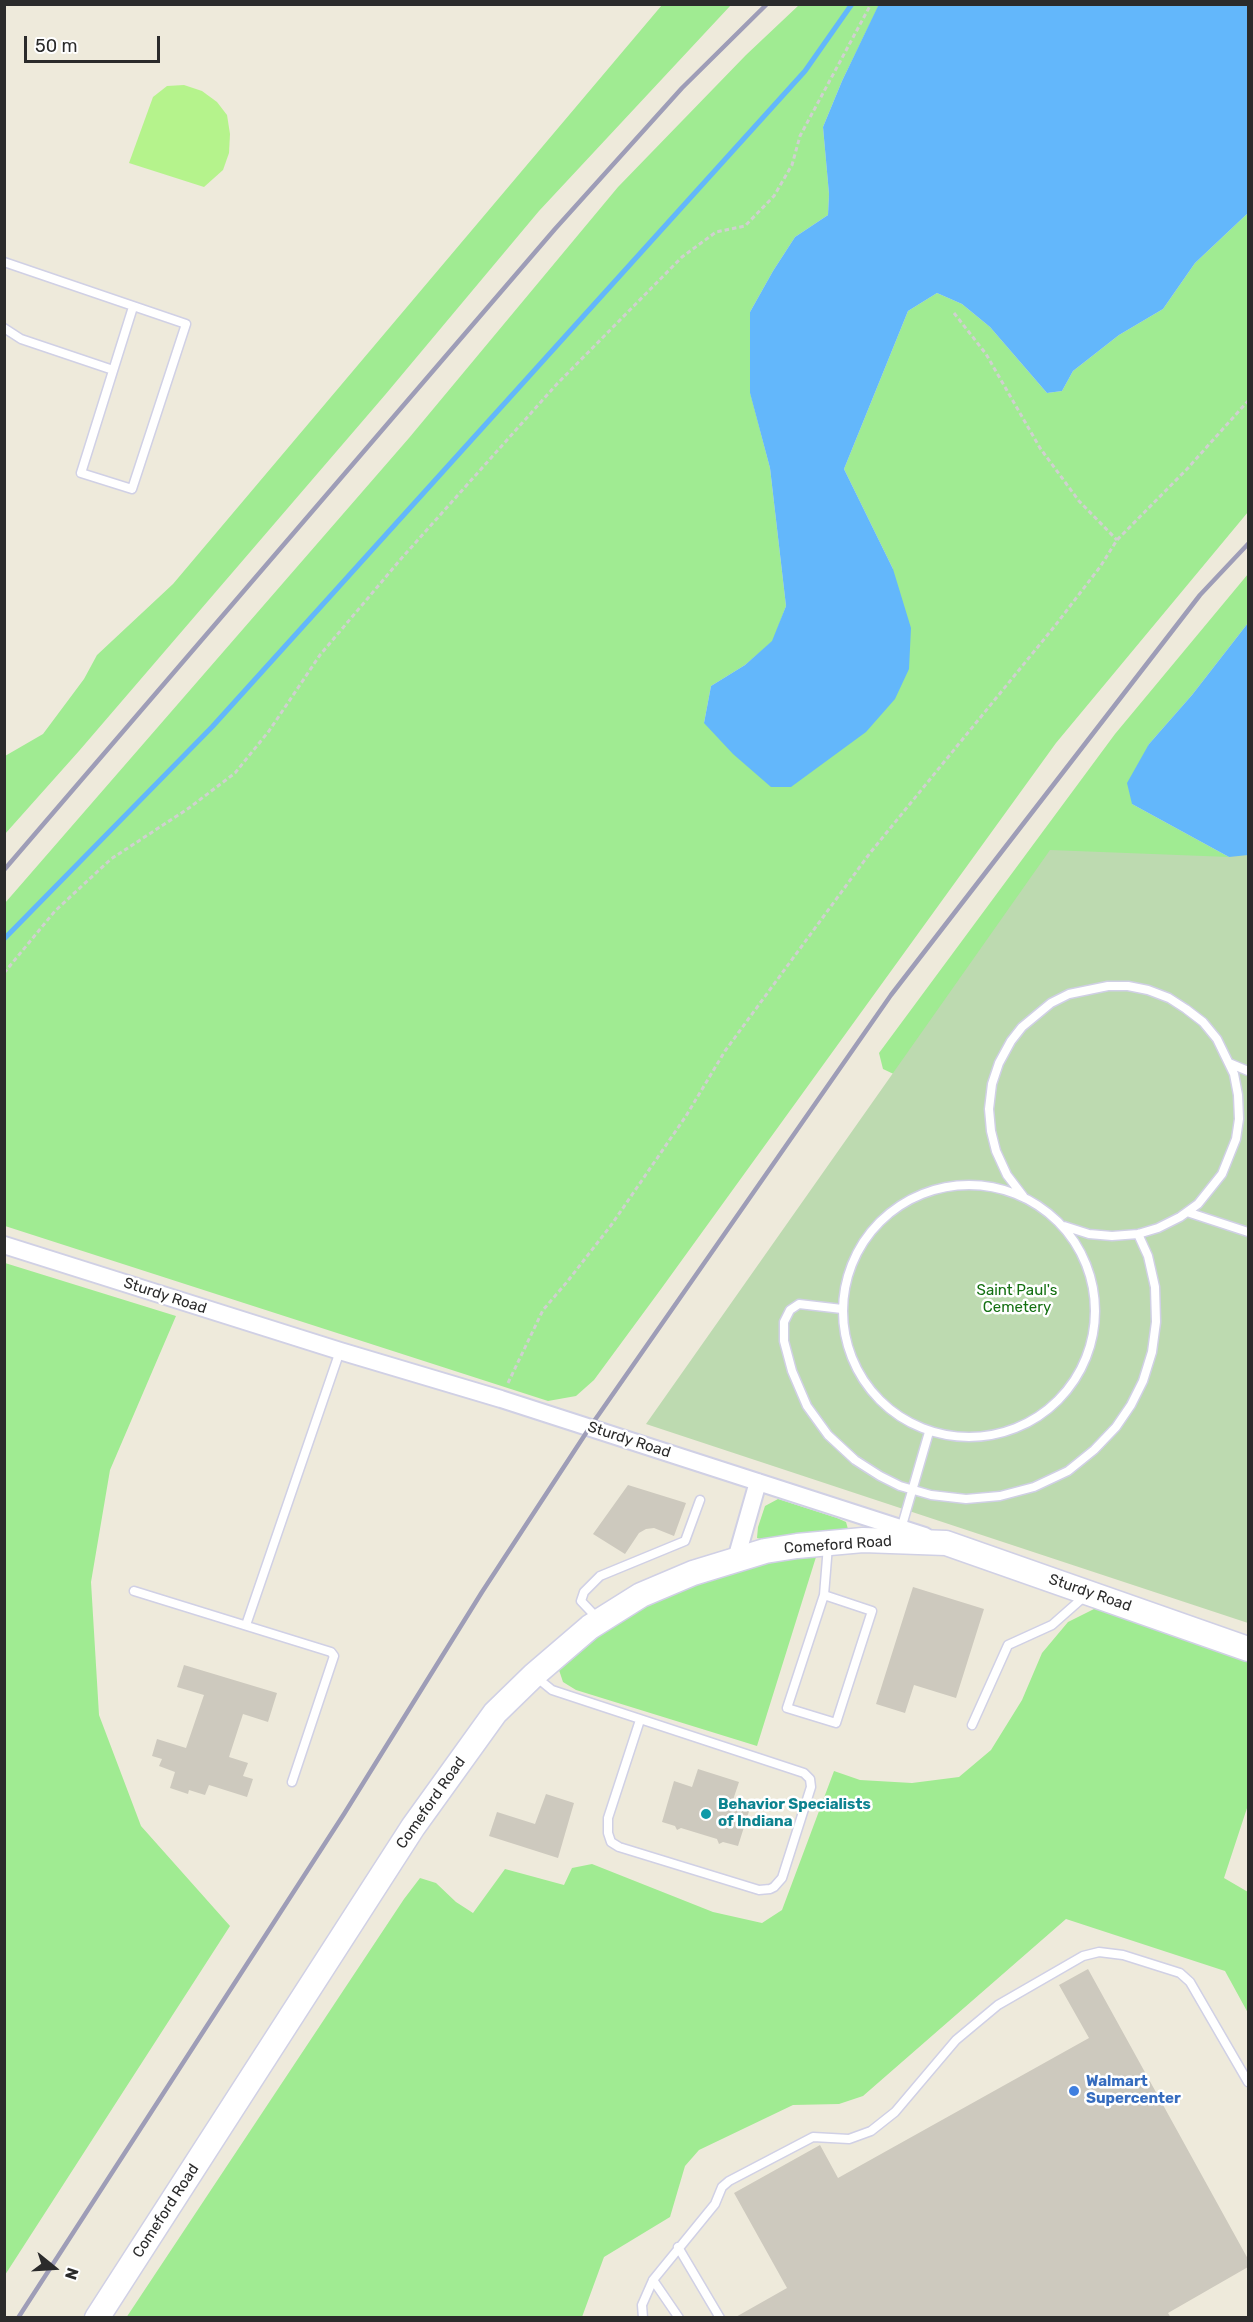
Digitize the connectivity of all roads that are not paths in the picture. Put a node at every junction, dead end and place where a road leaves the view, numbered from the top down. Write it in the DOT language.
graph roads {
  1 [pos="4,262"];
  2 [pos="133,307"];
  3 [pos="4,328"];
  4 [pos="113,370"];
  5 [pos="1229,1063"];
  6 [pos="1248,1071"];
  7 [pos="1024,1196"];
  8 [pos="1187,1212"];
  9 [pos="1064,1226"];
  10 [pos="1248,1232"];
  11 [pos="1138,1234"];
  12 [pos="4,1245"];
  13 [pos="842,1309"];
  14 [pos="340,1351"];
  15 [pos="929,1432"];
  16 [pos="758,1482"];
  17 [pos="912,1490"];
  18 [pos="700,1500"];
  19 [pos="901,1529"];
  20 [pos="828,1542"];
  21 [pos="946,1543"];
  22 [pos="736,1559"];
  23 [pos="134,1591"];
  24 [pos="1089,1593"];
  25 [pos="824,1595"];
  26 [pos="600,1620"];
  27 [pos="246,1625"];
  28 [pos="1248,1649"];
  29 [pos="534,1675"];
  30 [pos="640,1720"];
  31 [pos="972,1725"];
  32 [pos="292,1782"];
  33 [pos="1248,2082"];
  34 [pos="678,2247"];
  35 [pos="653,2280"];
  36 [pos="642,2305"];
  37 [pos="97,2318"];
  38 [pos="635,2318"];
  39 [pos="642,2318"];
  40 [pos="679,2318"];
  41 [pos="720,2318"];
  1 -- 2 [label="lane"];
  2 -- 4 [label="lane"];
  2 -- 4 [label="lane"];
  3 -- 4 [label="lane"];
  5 -- 6 [label="lane"];
  5 -- 7 [label="lane"];
  5 -- 8 [label="lane"];
  7 -- 9 [label="lane"];
  7 -- 13 [label="lane"];
  8 -- 10 [label="lane"];
  8 -- 11 [label="lane"];
  9 -- 11 [label="lane"];
  9 -- 15 [label="lane"];
  11 -- 17 [label="lane"];
  12 -- 14 [label="street, Sturdy Road"];
  13 -- 15 [label="lane"];
  13 -- 17 [label="lane"];
  14 -- 16 [label="street, Sturdy Road"];
  14 -- 27 [label="lane"];
  15 -- 17 [label="lane"];
  16 -- 19 [label="street, Sturdy Road"];
  16 -- 22 [label="street"];
  17 -- 19 [label="lane"];
  18 -- 26 [label="lane"];
  19 -- 21 [label="street, Sturdy Road"];
  20 -- 21 [label="street, Comeford Road"];
  20 -- 22 [label="street, Comeford Road"];
  20 -- 25 [label="lane"];
  21 -- 24 [label="street, Sturdy Road"];
  22 -- 26 [label="street, Comeford Road"];
  23 -- 27 [label="lane"];
  24 -- 28 [label="street, Sturdy Road"];
  24 -- 31 [label="lane"];
  25 -- 25 [label="lane"];
  26 -- 29 [label="street, Comeford Road"];
  27 -- 32 [label="lane"];
  29 -- 30 [label="lane"];
  29 -- 37 [label="street, Comeford Road"];
  30 -- 30 [label="lane"];
  33 -- 34 [label="lane"];
  34 -- 35 [label="lane"];
  34 -- 41 [label="lane"];
  35 -- 36 [label="lane"];
  35 -- 40 [label="lane"];
  36 -- 38 [label="lane"];
  36 -- 39 [label="lane"];
}
